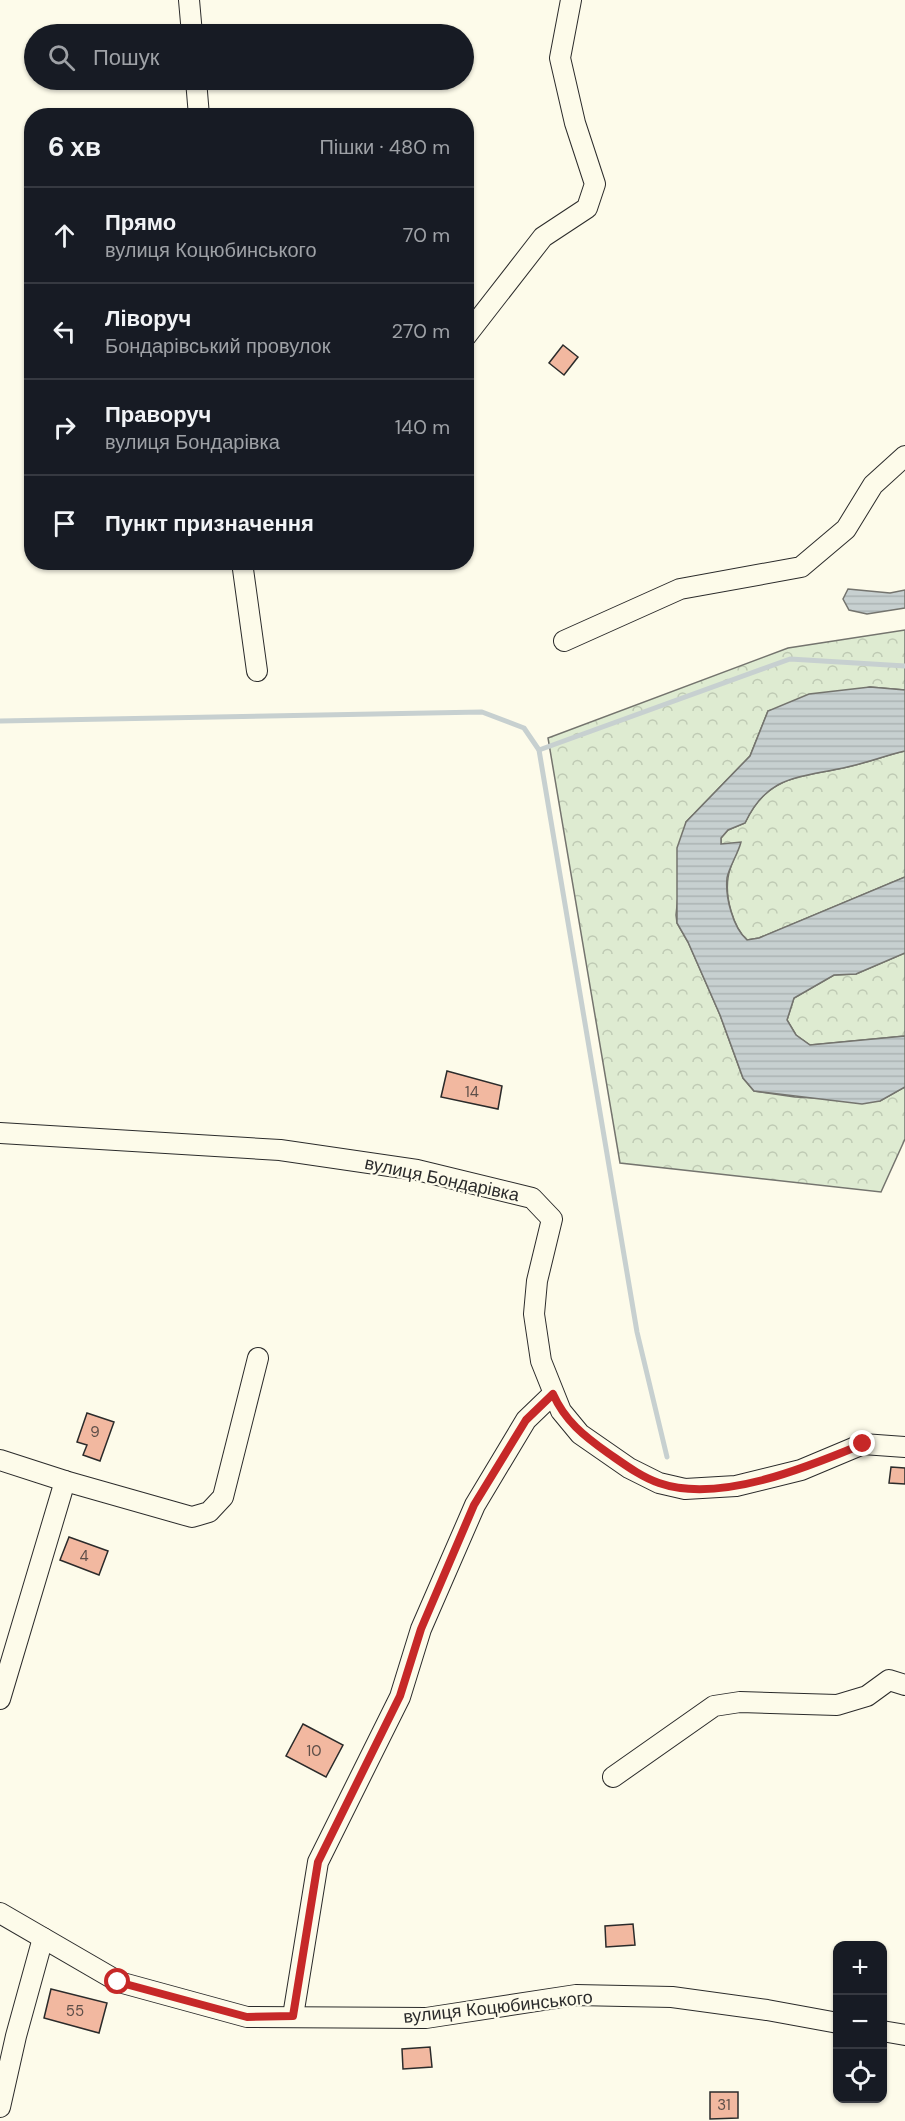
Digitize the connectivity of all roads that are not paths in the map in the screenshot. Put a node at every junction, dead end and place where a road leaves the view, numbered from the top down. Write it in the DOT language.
graph roads {
  1 [pos="189,0"];
  2 [pos="571,0"];
  3 [pos="191,24"];
  4 [pos="197,90"];
  5 [pos="198,108"];
  6 [pos="474,326"];
  7 [pos="905,456"];
  8 [pos="243,570"];
  9 [pos="564,641"];
  10 [pos="257,671"];
  11 [pos="0,1133"];
  12 [pos="258,1358"];
  13 [pos="553,1394"];
  14 [pos="905,1447"];
  15 [pos="0,1460"];
  16 [pos="65,1481"];
  17 [pos="905,1685"];
  18 [pos="0,1699"];
  19 [pos="614,1777"];
  20 [pos="0,1913"];
  21 [pos="43,1938"];
  22 [pos="293,2016"];
  23 [pos="833,2022"];
  24 [pos="887,2032"];
  25 [pos="905,2035"];
  26 [pos="0,2108"];
  1 -- 3 [label="street"];
  2 -- 6 [label="street"];
  4 -- 5 [label="street"];
  7 -- 9 [label="street"];
  8 -- 10 [label="street"];
  11 -- 13 [label="street, вулиця Бондарівка"];
  12 -- 16 [label="street"];
  13 -- 14 [label="street, вулиця Бондарівка"];
  13 -- 22 [label="street"];
  15 -- 16 [label="street"];
  16 -- 18 [label="street"];
  17 -- 19 [label="street"];
  20 -- 21 [label="street, вулиця Коцюбинського"];
  21 -- 22 [label="street, вулиця Коцюбинського"];
  21 -- 26 [label="street"];
  22 -- 23 [label="street, вулиця Коцюбинського"];
  24 -- 25 [label="street"];
}
